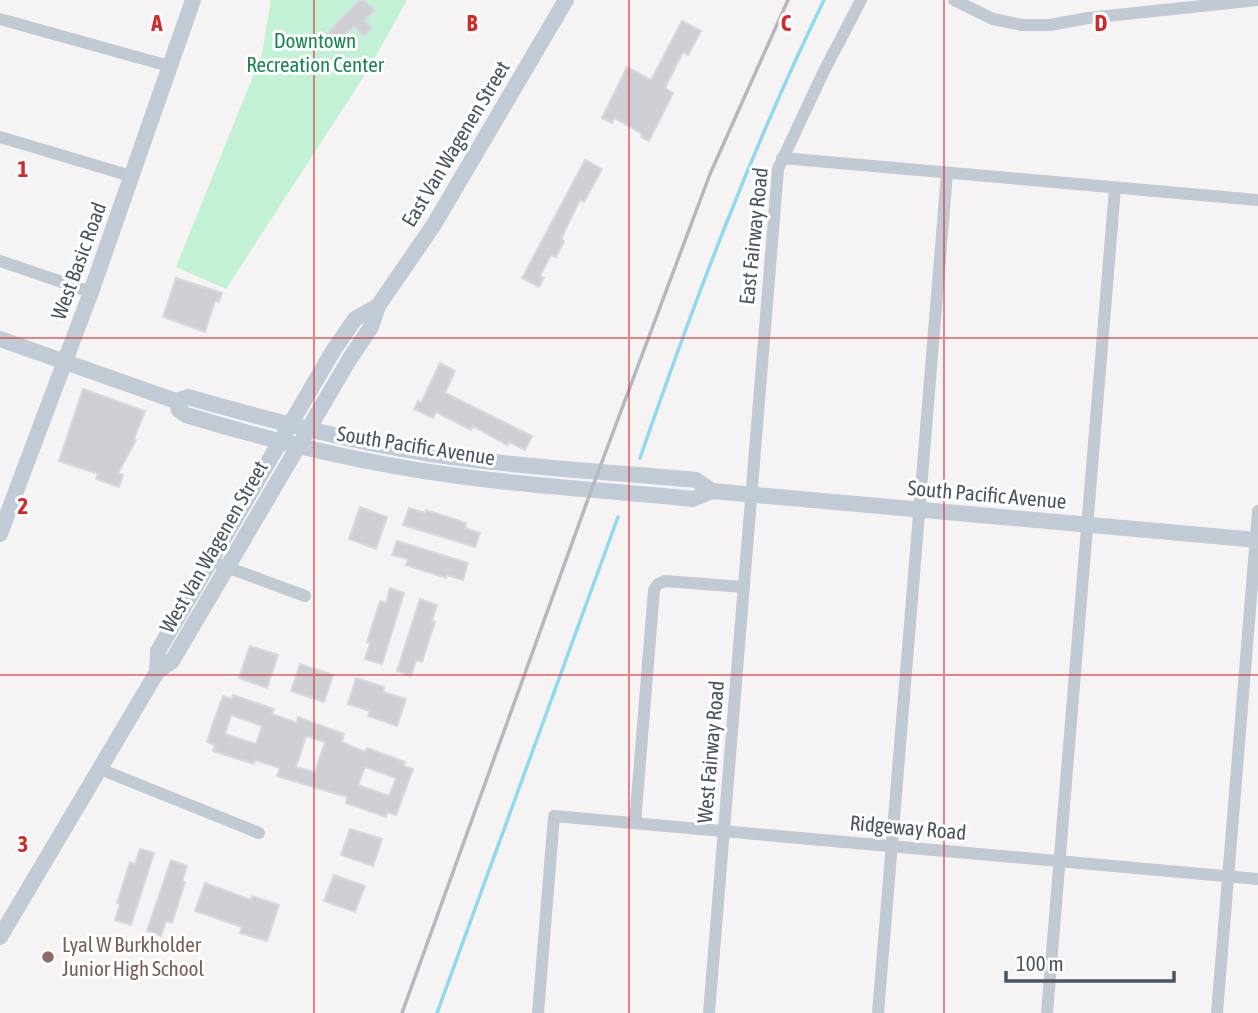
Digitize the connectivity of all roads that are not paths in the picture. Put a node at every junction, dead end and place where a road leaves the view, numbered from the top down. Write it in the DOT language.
graph roads {
  1 [pos="192,0"];
  2 [pos="566,0"];
  3 [pos="861,0"];
  4 [pos="954,0"];
  5 [pos="1258,0"];
  6 [pos="0,19"];
  7 [pos="169,66"];
  8 [pos="0,137"];
  9 [pos="782,158"];
  10 [pos="947,173"];
  11 [pos="131,176"];
  12 [pos="1115,188"];
  13 [pos="1258,200"];
  14 [pos="0,261"];
  15 [pos="91,292"];
  16 [pos="378,306"];
  17 [pos="0,339"];
  18 [pos="64,362"];
  19 [pos="285,434"];
  20 [pos="303,438"];
  21 [pos="751,494"];
  22 [pos="919,510"];
  23 [pos="1258,511"];
  24 [pos="1087,525"];
  25 [pos="0,534"];
  26 [pos="1257,540"];
  27 [pos="211,561"];
  28 [pos="227,567"];
  29 [pos="743,587"];
  30 [pos="305,596"];
  31 [pos="158,672"];
  32 [pos="100,769"];
  33 [pos="635,823"];
  34 [pos="724,831"];
  35 [pos="259,834"];
  36 [pos="892,846"];
  37 [pos="1060,861"];
  38 [pos="1228,876"];
  39 [pos="1258,879"];
  40 [pos="0,937"];
  41 [pos="538,1013"];
  42 [pos="709,1013"];
  43 [pos="878,1013"];
  44 [pos="1047,1013"];
  45 [pos="1217,1013"];
  1 -- 7 [label="street, West Basic Road"];
  2 -- 16 [label="street, East Van Wagenen Street"];
  3 -- 9 [label="street, East Fairway Road"];
  4 -- 5 [label="street"];
  6 -- 7 [label="street"];
  7 -- 11 [label="street, West Basic Road"];
  8 -- 11 [label="street"];
  9 -- 10 [label="street"];
  9 -- 21 [label="street, East Fairway Road"];
  10 -- 12 [label="street"];
  10 -- 22 [label="street"];
  11 -- 15 [label="street, West Basic Road"];
  12 -- 13 [label="street"];
  12 -- 24 [label="street"];
  14 -- 15 [label="street"];
  15 -- 18 [label="street, West Basic Road"];
  16 -- 19 [label="street, East Van Wagenen Street"];
  16 -- 20 [label="street, East Van Wagenen Street"];
  17 -- 18 [label="street, South Pacific Avenue"];
  18 -- 19 [label="street, South Pacific Avenue"];
  18 -- 25 [label="street, West Basic Road"];
  19 -- 20 [label="street, South Pacific Avenue"];
  19 -- 27 [label="street, West Van Wagenen Street"];
  20 -- 21 [label="street, South Pacific Avenue"];
  20 -- 28 [label="street, West Van Wagenen Street"];
  21 -- 22 [label="street, South Pacific Avenue"];
  21 -- 29 [label="street, West Fairway Road"];
  22 -- 24 [label="street, South Pacific Avenue"];
  22 -- 36 [label="street"];
  23 -- 26 [label="street"];
  24 -- 26 [label="street, South Pacific Avenue"];
  24 -- 37 [label="street"];
  26 -- 38 [label="street"];
  27 -- 28 [label="street"];
  27 -- 31 [label="street, West Van Wagenen Street"];
  28 -- 30 [label="street"];
  28 -- 31 [label="street, West Van Wagenen Street"];
  29 -- 33 [label="street"];
  29 -- 34 [label="street, West Fairway Road"];
  31 -- 32 [label="street, West Van Wagenen Street"];
  32 -- 35 [label="street"];
  32 -- 40 [label="street, West Van Wagenen Street"];
  33 -- 34 [label="street, Ridgeway Road"];
  33 -- 41 [label="street, Ridgeway Road"];
  34 -- 36 [label="street, Ridgeway Road"];
  34 -- 42 [label="street, West Fairway Road"];
  36 -- 37 [label="street, Ridgeway Road"];
  36 -- 43 [label="street"];
  37 -- 38 [label="street, Ridgeway Road"];
  37 -- 44 [label="street"];
  38 -- 39 [label="street, Ridgeway Road"];
  38 -- 45 [label="street"];
}
